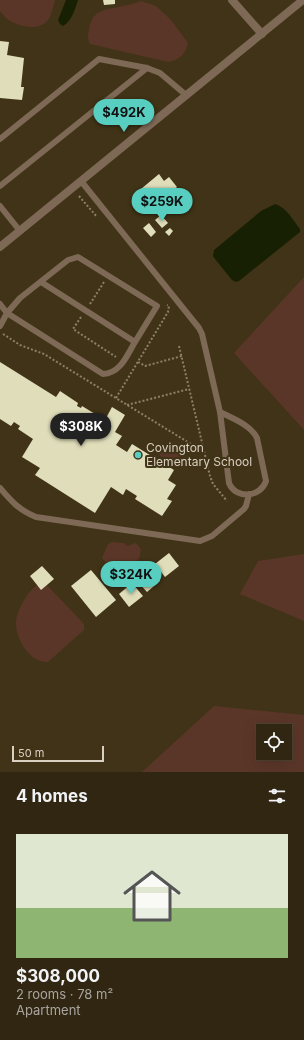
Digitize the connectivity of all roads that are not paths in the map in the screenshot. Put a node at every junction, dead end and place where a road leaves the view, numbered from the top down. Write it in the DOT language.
graph roads {
  1 [pos="232,0"];
  2 [pos="303,0"];
  3 [pos="262,34"];
  4 [pos="147,68"];
  5 [pos="186,95"];
  6 [pos="0,139"];
  7 [pos="81,181"];
  8 [pos="0,186"];
  9 [pos="0,206"];
  10 [pos="20,231"];
  11 [pos="0,247"];
  12 [pos="41,282"];
  13 [pos="0,304"];
  14 [pos="7,313"];
  15 [pos="0,326"];
  16 [pos="135,342"];
  17 [pos="220,412"];
  18 [pos="0,488"];
  19 [pos="249,494"];
  1 -- 3 [label="street"];
  2 -- 3 [label="street"];
  3 -- 5 [label="street"];
  4 -- 5 [label="lane"];
  4 -- 6 [label="lane"];
  4 -- 8 [label="lane"];
  5 -- 7 [label="street"];
  7 -- 10 [label="street"];
  7 -- 17 [label="lane"];
  9 -- 10 [label="lane"];
  10 -- 11 [label="street"];
  12 -- 14 [label="lane"];
  12 -- 16 [label="lane"];
  12 -- 16 [label="lane"];
  13 -- 14 [label="lane"];
  14 -- 15 [label="lane"];
  14 -- 16 [label="lane"];
  17 -- 19 [label="lane"];
  17 -- 19 [label="lane"];
  18 -- 19 [label="lane"];
}
